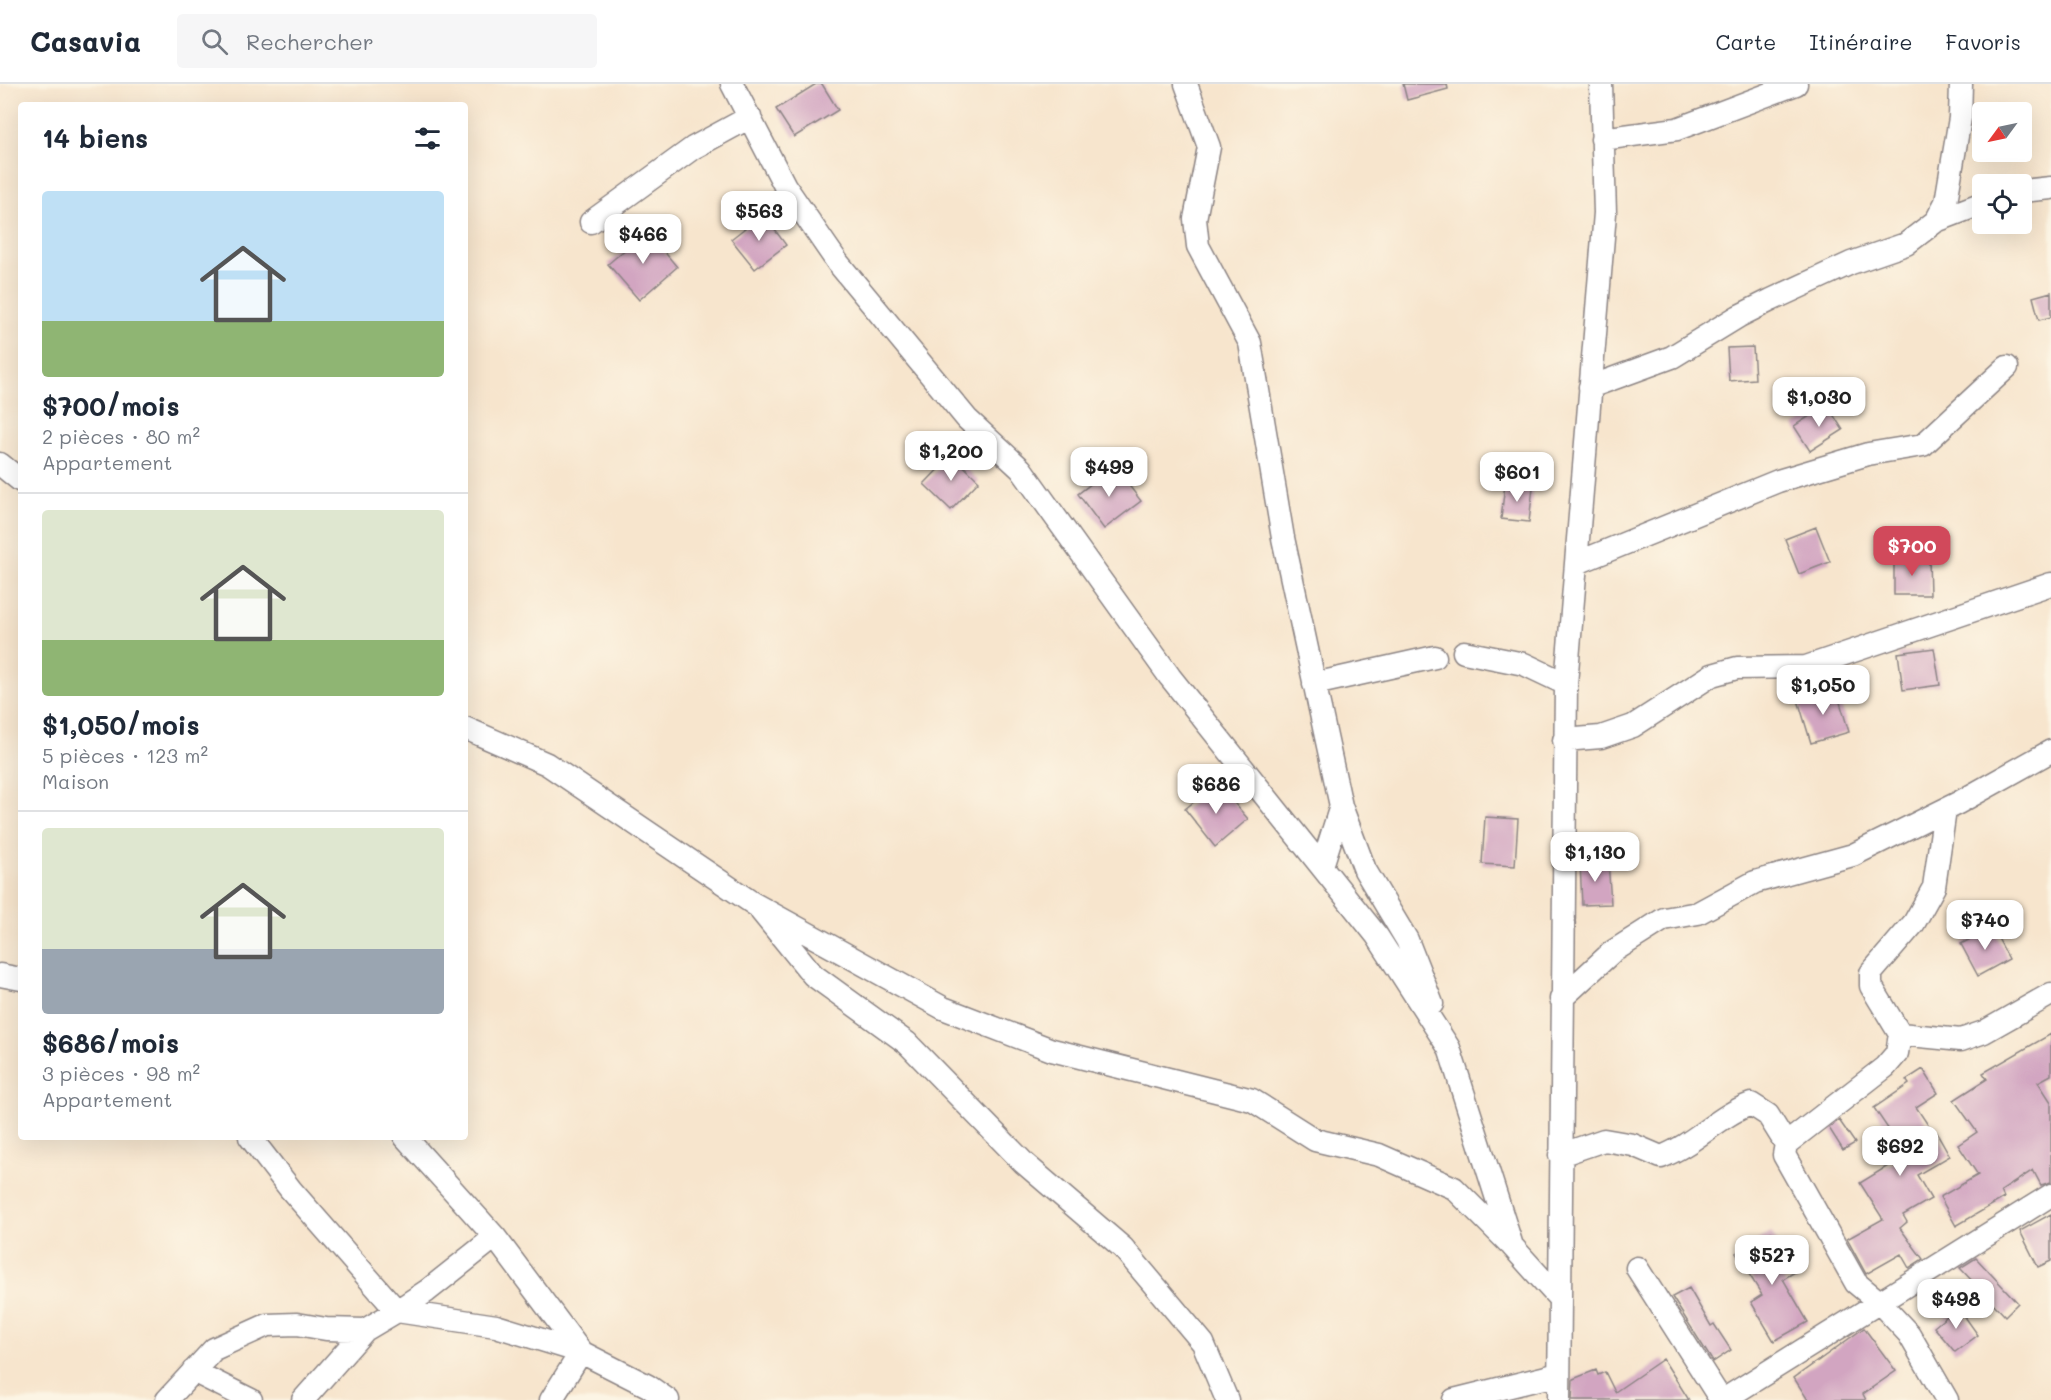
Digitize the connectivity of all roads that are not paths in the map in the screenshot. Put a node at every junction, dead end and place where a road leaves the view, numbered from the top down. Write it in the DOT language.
graph roads {
  1 [pos="732,84"];
  2 [pos="1186,84"];
  3 [pos="1601,84"];
  4 [pos="1796,84"];
  5 [pos="1961,84"];
  6 [pos="750,117"];
  7 [pos="1602,139"];
  8 [pos="2051,188"];
  9 [pos="2032,190"];
  10 [pos="1972,207"];
  11 [pos="1936,221"];
  12 [pos="591,222"];
  13 [pos="2007,367"];
  14 [pos="1590,387"];
  15 [pos="0,464"];
  16 [pos="18,479"];
  17 [pos="1577,563"];
  18 [pos="2051,584"];
  19 [pos="1464,652"];
  20 [pos="1435,657"];
  21 [pos="1314,684"];
  22 [pos="1566,684"];
  23 [pos="468,729"];
  24 [pos="1564,740"];
  25 [pos="2051,751"];
  26 [pos="1341,806"];
  27 [pos="1945,810"];
  28 [pos="1322,866"];
  29 [pos="754,904"];
  30 [pos="0,975"];
  31 [pos="18,978"];
  32 [pos="2051,994"];
  33 [pos="1561,999"];
  34 [pos="1900,1034"];
  35 [pos="1449,1048"];
  36 [pos="252,1140"];
  37 [pos="408,1140"];
  38 [pos="1786,1144"];
  39 [pos="1560,1155"];
  40 [pos="2051,1195"];
  41 [pos="495,1237"];
  42 [pos="1512,1246"];
  43 [pos="1636,1269"];
  44 [pos="1558,1297"];
  45 [pos="1879,1302"];
  46 [pos="397,1311"];
  47 [pos="365,1330"];
  48 [pos="580,1352"];
  49 [pos="193,1371"];
  50 [pos="1558,1374"];
  51 [pos="167,1400"];
  52 [pos="251,1400"];
  53 [pos="303,1400"];
  54 [pos="551,1400"];
  55 [pos="668,1400"];
  56 [pos="1227,1400"];
  57 [pos="1454,1400"];
  58 [pos="1559,1400"];
  59 [pos="1722,1400"];
  60 [pos="1947,1400"];
  1 -- 6 [label="street"];
  2 -- 21 [label="street"];
  3 -- 7 [label="street"];
  4 -- 7 [label="street"];
  5 -- 11 [label="street"];
  6 -- 12 [label="street"];
  6 -- 28 [label="street"];
  7 -- 14 [label="street"];
  8 -- 9 [label="street"];
  10 -- 11 [label="street"];
  11 -- 14 [label="street"];
  13 -- 17 [label="street"];
  14 -- 17 [label="street"];
  15 -- 16 [label="street"];
  17 -- 22 [label="street"];
  18 -- 24 [label="street"];
  19 -- 22 [label="street"];
  20 -- 21 [label="street"];
  21 -- 26 [label="street"];
  22 -- 24 [label="street"];
  23 -- 29 [label="street"];
  24 -- 33 [label="street"];
  25 -- 27 [label="street"];
  26 -- 28 [label="street"];
  26 -- 35 [label="street"];
  27 -- 33 [label="street"];
  27 -- 34 [label="street"];
  28 -- 35 [label="street"];
  29 -- 42 [label="street"];
  29 -- 56 [label="street"];
  30 -- 31 [label="street"];
  32 -- 34 [label="street"];
  33 -- 39 [label="street"];
  34 -- 38 [label="street"];
  35 -- 42 [label="street"];
  36 -- 46 [label="street"];
  37 -- 41 [label="street"];
  38 -- 39 [label="street"];
  38 -- 45 [label="street"];
  39 -- 44 [label="street"];
  40 -- 45 [label="street"];
  41 -- 46 [label="street"];
  41 -- 48 [label="street"];
  42 -- 44 [label="street"];
  43 -- 59 [label="street"];
  44 -- 50 [label="street"];
  45 -- 59 [label="street"];
  45 -- 60 [label="street"];
  46 -- 47 [label="street"];
  46 -- 48 [label="street"];
  47 -- 49 [label="street"];
  47 -- 53 [label="street"];
  48 -- 54 [label="street"];
  48 -- 55 [label="street"];
  49 -- 51 [label="street"];
  49 -- 52 [label="street"];
  50 -- 57 [label="street"];
  50 -- 58 [label="street"];
}
